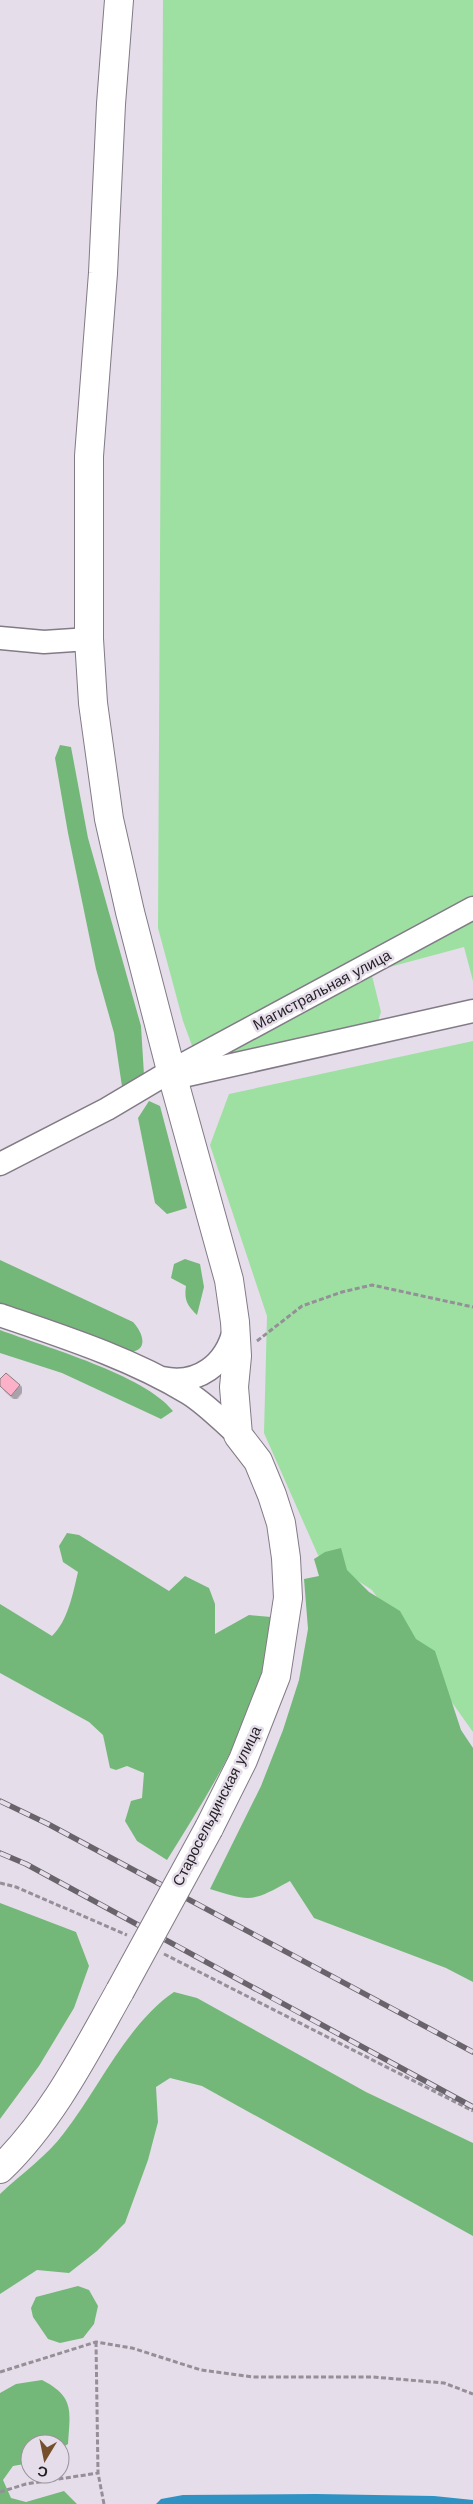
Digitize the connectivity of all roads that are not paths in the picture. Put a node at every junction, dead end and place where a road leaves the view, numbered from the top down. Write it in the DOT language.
graph roads {
  1 [pos="118,0"];
  2 [pos="0,638"];
  3 [pos="89,639"];
  4 [pos="473,908"];
  5 [pos="473,1011"];
  6 [pos="172,1075"];
  7 [pos="0,1164"];
  8 [pos="0,1315"];
  9 [pos="236,1322"];
  10 [pos="156,1376"];
  11 [pos="238,1435"];
  12 [pos="0,2169"];
  1 -- 3 [label="main road"];
  2 -- 3 [label="street"];
  3 -- 6 [label="main road"];
  4 -- 6 [label="street, Магистральная улица"];
  5 -- 6 [label="street"];
  6 -- 7 [label="street, Магистральная улица"];
  6 -- 9 [label="main road"];
  8 -- 10 [label="street, Старосельдинская улица"];
  9 -- 10 [label="street"];
  9 -- 11 [label="main road"];
  10 -- 11 [label="street, Старосельдинская улица"];
  11 -- 12 [label="main road, Старосельдинская улица, bridge"];
}
